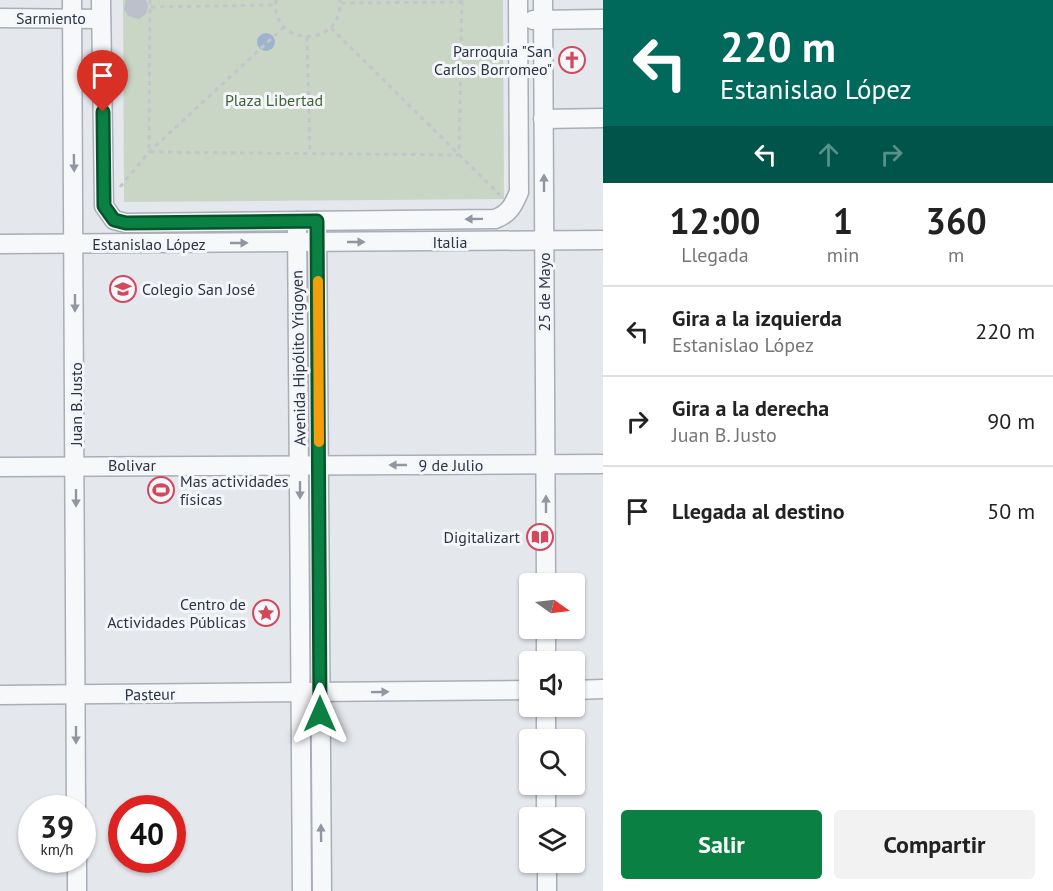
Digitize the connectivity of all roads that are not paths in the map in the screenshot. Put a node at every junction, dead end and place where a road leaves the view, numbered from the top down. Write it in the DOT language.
graph roads {
  1 [pos="101,0"];
  2 [pos="518,0"];
  3 [pos="543,0"];
  4 [pos="72,9"];
  5 [pos="0,18"];
  6 [pos="101,19"];
  7 [pos="603,19"];
  8 [pos="519,20"];
  9 [pos="543,20"];
  10 [pos="603,118"];
  11 [pos="543,119"];
  12 [pos="297,221"];
  13 [pos="317,221"];
  14 [pos="603,240"];
  15 [pos="544,241"];
  16 [pos="297,243"];
  17 [pos="317,243"];
  18 [pos="0,244"];
  19 [pos="75,244"];
  20 [pos="603,464"];
  21 [pos="76,465"];
  22 [pos="300,465"];
  23 [pos="320,465"];
  24 [pos="546,465"];
  25 [pos="0,467"];
  26 [pos="546,573"];
  27 [pos="603,689"];
  28 [pos="519,690"];
  29 [pos="585,690"];
  30 [pos="320,692"];
  31 [pos="301,693"];
  32 [pos="76,694"];
  33 [pos="0,695"];
  34 [pos="76,795"];
  35 [pos="76,873"];
  36 [pos="547,873"];
  37 [pos="77,891"];
  38 [pos="302,891"];
  39 [pos="322,891"];
  40 [pos="547,891"];
  1 -- 6 [label="street"];
  2 -- 8 [label="street"];
  3 -- 9 [label="street, 25 de Mayo"];
  4 -- 5 [label="street, Sarmiento"];
  4 -- 6 [label="street, Sarmiento"];
  4 -- 19 [label="street, Juan B. Justo, one-way"];
  6 -- 12 [label="street, Estanislao López"];
  7 -- 9 [label="street"];
  8 -- 9 [label="street"];
  8 -- 13 [label="street, Italia, one-way"];
  9 -- 11 [label="street, 25 de Mayo"];
  10 -- 11 [label="street"];
  15 -- 11 [label="street, 25 de Mayo, one-way"];
  12 -- 13 [label="street, Italia"];
  12 -- 16 [label="street, Avenida Hipólito Yrigoyen"];
  13 -- 17 [label="street, Avenida Hipólito Yrigoyen"];
  14 -- 15 [label="street, Italia"];
  17 -- 15 [label="street, Italia, one-way"];
  15 -- 24 [label="street, 25 de Mayo"];
  16 -- 17 [label="street, Italia"];
  19 -- 16 [label="street, Estanislao López, one-way"];
  16 -- 22 [label="street, Avenida Hipólito Yrigoyen"];
  17 -- 23 [label="street, Avenida Hipólito Yrigoyen"];
  18 -- 19 [label="street, Estanislao López"];
  19 -- 21 [label="street, Juan B. Justo, one-way"];
  20 -- 24 [label="street, 9 de Julio"];
  21 -- 22 [label="street, Bolivar"];
  21 -- 25 [label="street, Bolivar"];
  21 -- 32 [label="street, Juan B. Justo, one-way"];
  22 -- 23 [label="street, 9 de Julio"];
  22 -- 31 [label="street, Avenida Hipólito Yrigoyen, one-way"];
  24 -- 23 [label="street, 9 de Julio, one-way"];
  23 -- 30 [label="street, Avenida Hipólito Yrigoyen"];
  26 -- 24 [label="street, 25 de Mayo, one-way"];
  27 -- 29 [label="street"];
  30 -- 28 [label="street, Pasteur, one-way"];
  30 -- 31 [label="street, Pasteur"];
  39 -- 30 [label="street, Avenida Hipólito Yrigoyen, one-way"];
  31 -- 32 [label="street, Pasteur"];
  31 -- 38 [label="street, Avenida Hipólito Yrigoyen"];
  32 -- 33 [label="street, Pasteur"];
  32 -- 34 [label="street, Juan B. Justo, one-way"];
  35 -- 37 [label="street"];
  36 -- 40 [label="street"];
}
